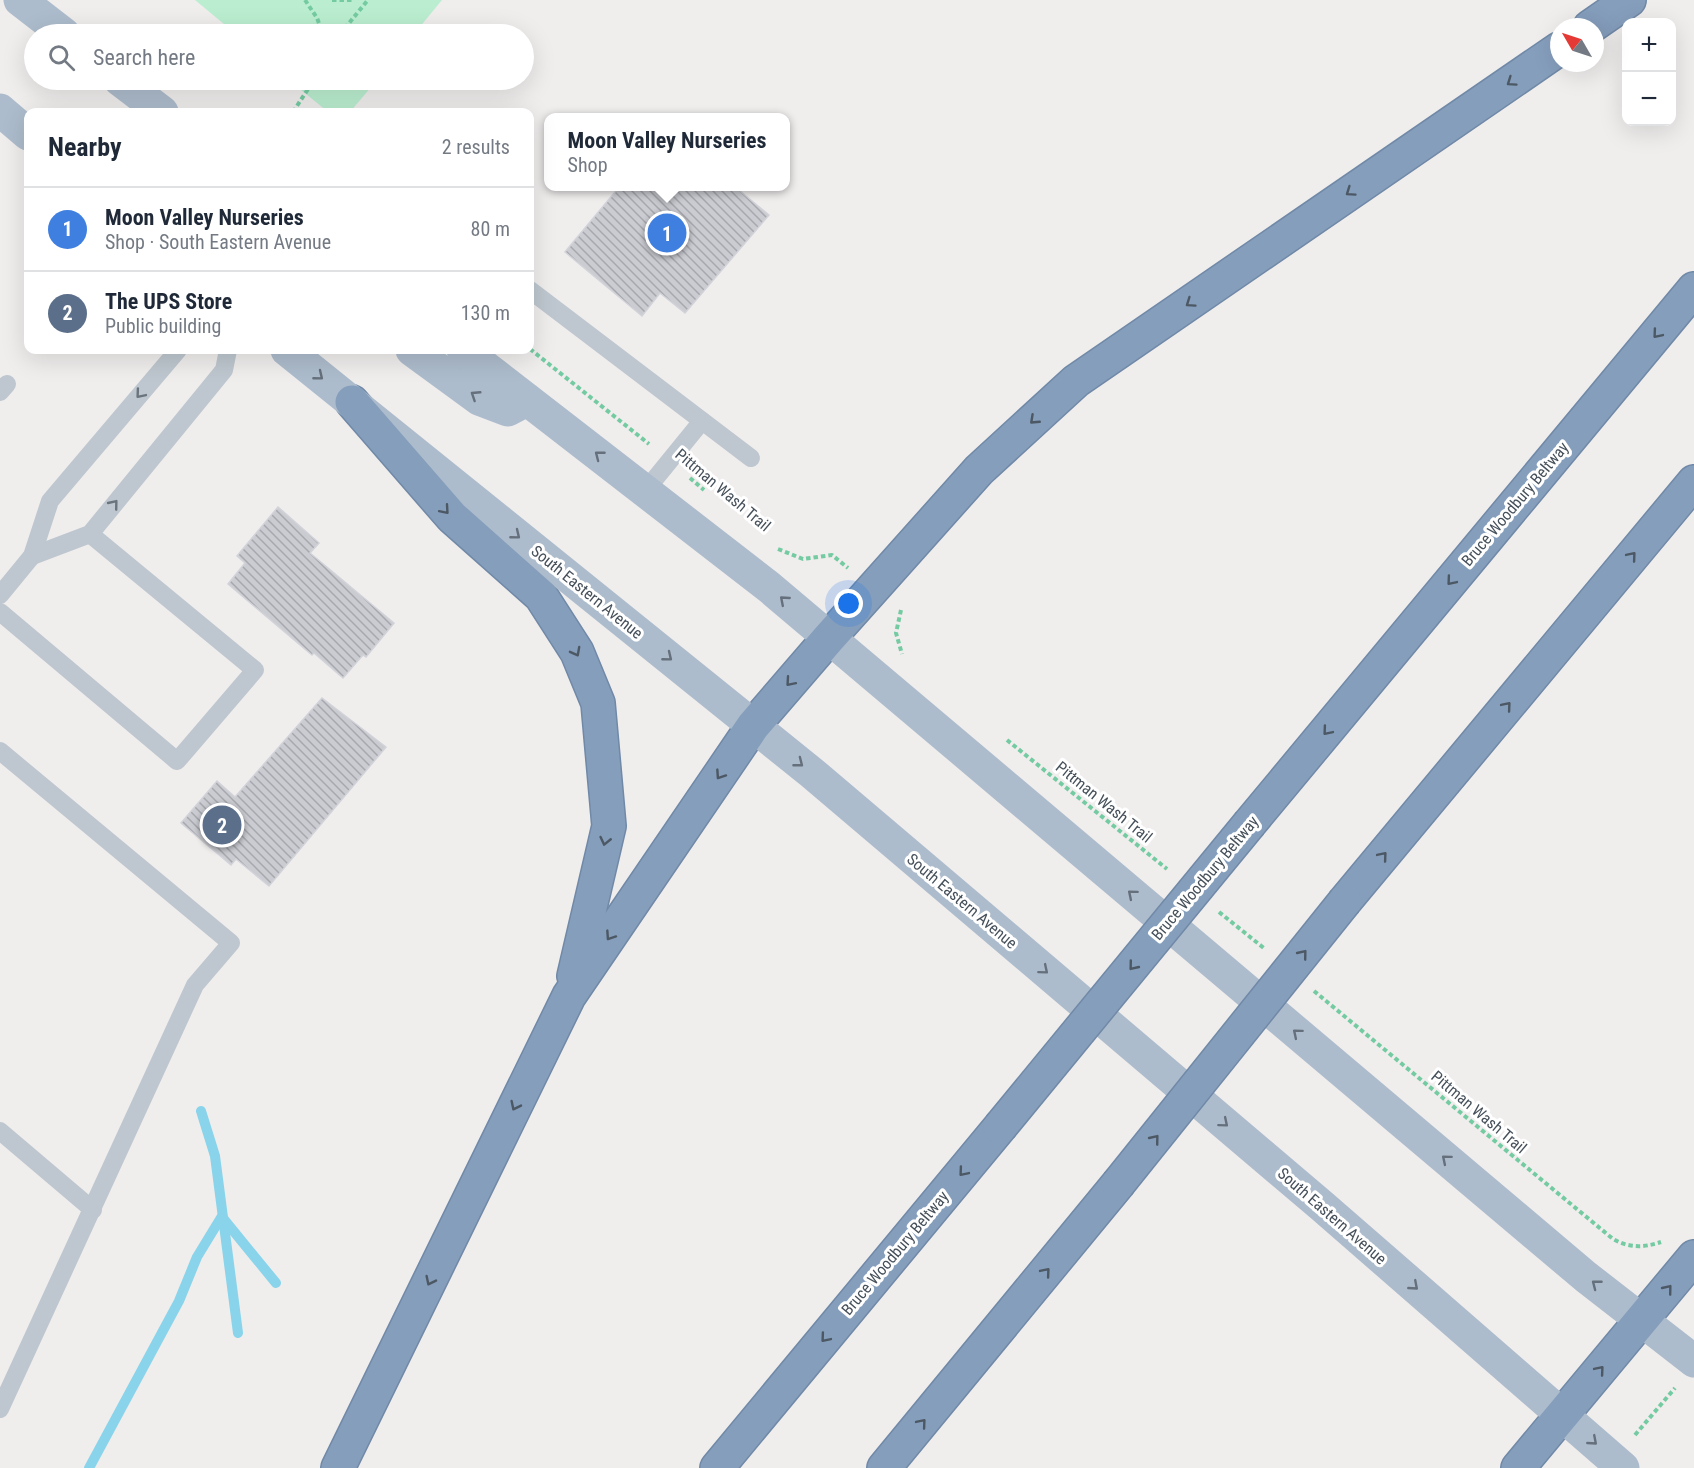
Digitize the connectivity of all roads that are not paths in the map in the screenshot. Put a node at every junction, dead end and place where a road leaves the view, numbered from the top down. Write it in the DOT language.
graph roads {
  1 [pos="20,0"];
  2 [pos="1629,0"];
  3 [pos="1603,18"];
  4 [pos="51,24"];
  5 [pos="1550,55"];
  6 [pos="133,90"];
  7 [pos="157,108"];
  8 [pos="1694,289"];
  9 [pos="534,293"];
  10 [pos="175,354"];
  11 [pos="227,354"];
  12 [pos="292,354"];
  13 [pos="417,354"];
  14 [pos="468,354"];
  15 [pos="527,400"];
  16 [pos="352,402"];
  17 [pos="702,421"];
  18 [pos="751,458"];
  19 [pos="1694,482"];
  20 [pos="645,491"];
  21 [pos="90,534"];
  22 [pos="32,556"];
  23 [pos="0,595"];
  24 [pos="0,612"];
  25 [pos="828,639"];
  26 [pos="753,726"];
  27 [pos="0,751"];
  28 [pos="569,996"];
  29 [pos="0,1131"];
  30 [pos="93,1210"];
  31 [pos="1692,1259"];
  32 [pos="1642,1320"];
  33 [pos="1687,1372"];
  34 [pos="0,1408"];
  35 [pos="1562,1414"];
  36 [pos="1619,1464"];
  37 [pos="338,1468"];
  38 [pos="717,1468"];
  39 [pos="884,1468"];
  40 [pos="1518,1468"];
  1 -- 4 [label="main road"];
  2 -- 3 [label="highway"];
  5 -- 25 [label="highway, one-way"];
  6 -- 7 [label="main road"];
  8 -- 38 [label="highway, Bruce Woodbury Beltway, one-way, bridge"];
  9 -- 17 [label="lane"];
  10 -- 22 [label="lane, one-way"];
  21 -- 11 [label="lane, one-way"];
  12 -- 16 [label="main road, South Eastern Avenue, one-way"];
  15 -- 13 [label="main road, one-way"];
  14 -- 15 [label="main road"];
  20 -- 15 [label="main road, one-way"];
  16 -- 26 [label="main road, South Eastern Avenue, one-way"];
  16 -- 28 [label="highway, one-way"];
  17 -- 18 [label="lane"];
  17 -- 20 [label="lane"];
  39 -- 19 [label="highway, one-way, bridge"];
  25 -- 20 [label="main road, one-way"];
  21 -- 22 [label="lane"];
  21 -- 24 [label="lane"];
  22 -- 23 [label="lane"];
  25 -- 26 [label="highway, one-way"];
  32 -- 25 [label="main road, one-way"];
  26 -- 28 [label="highway, one-way"];
  26 -- 35 [label="main road, South Eastern Avenue, one-way"];
  27 -- 30 [label="lane"];
  28 -- 37 [label="highway, one-way"];
  29 -- 30 [label="lane"];
  30 -- 34 [label="lane"];
  32 -- 31 [label="highway, one-way"];
  32 -- 33 [label="main road"];
  35 -- 32 [label="highway, one-way"];
  35 -- 36 [label="main road, South Eastern Avenue, one-way"];
  35 -- 40 [label="highway"];
}
